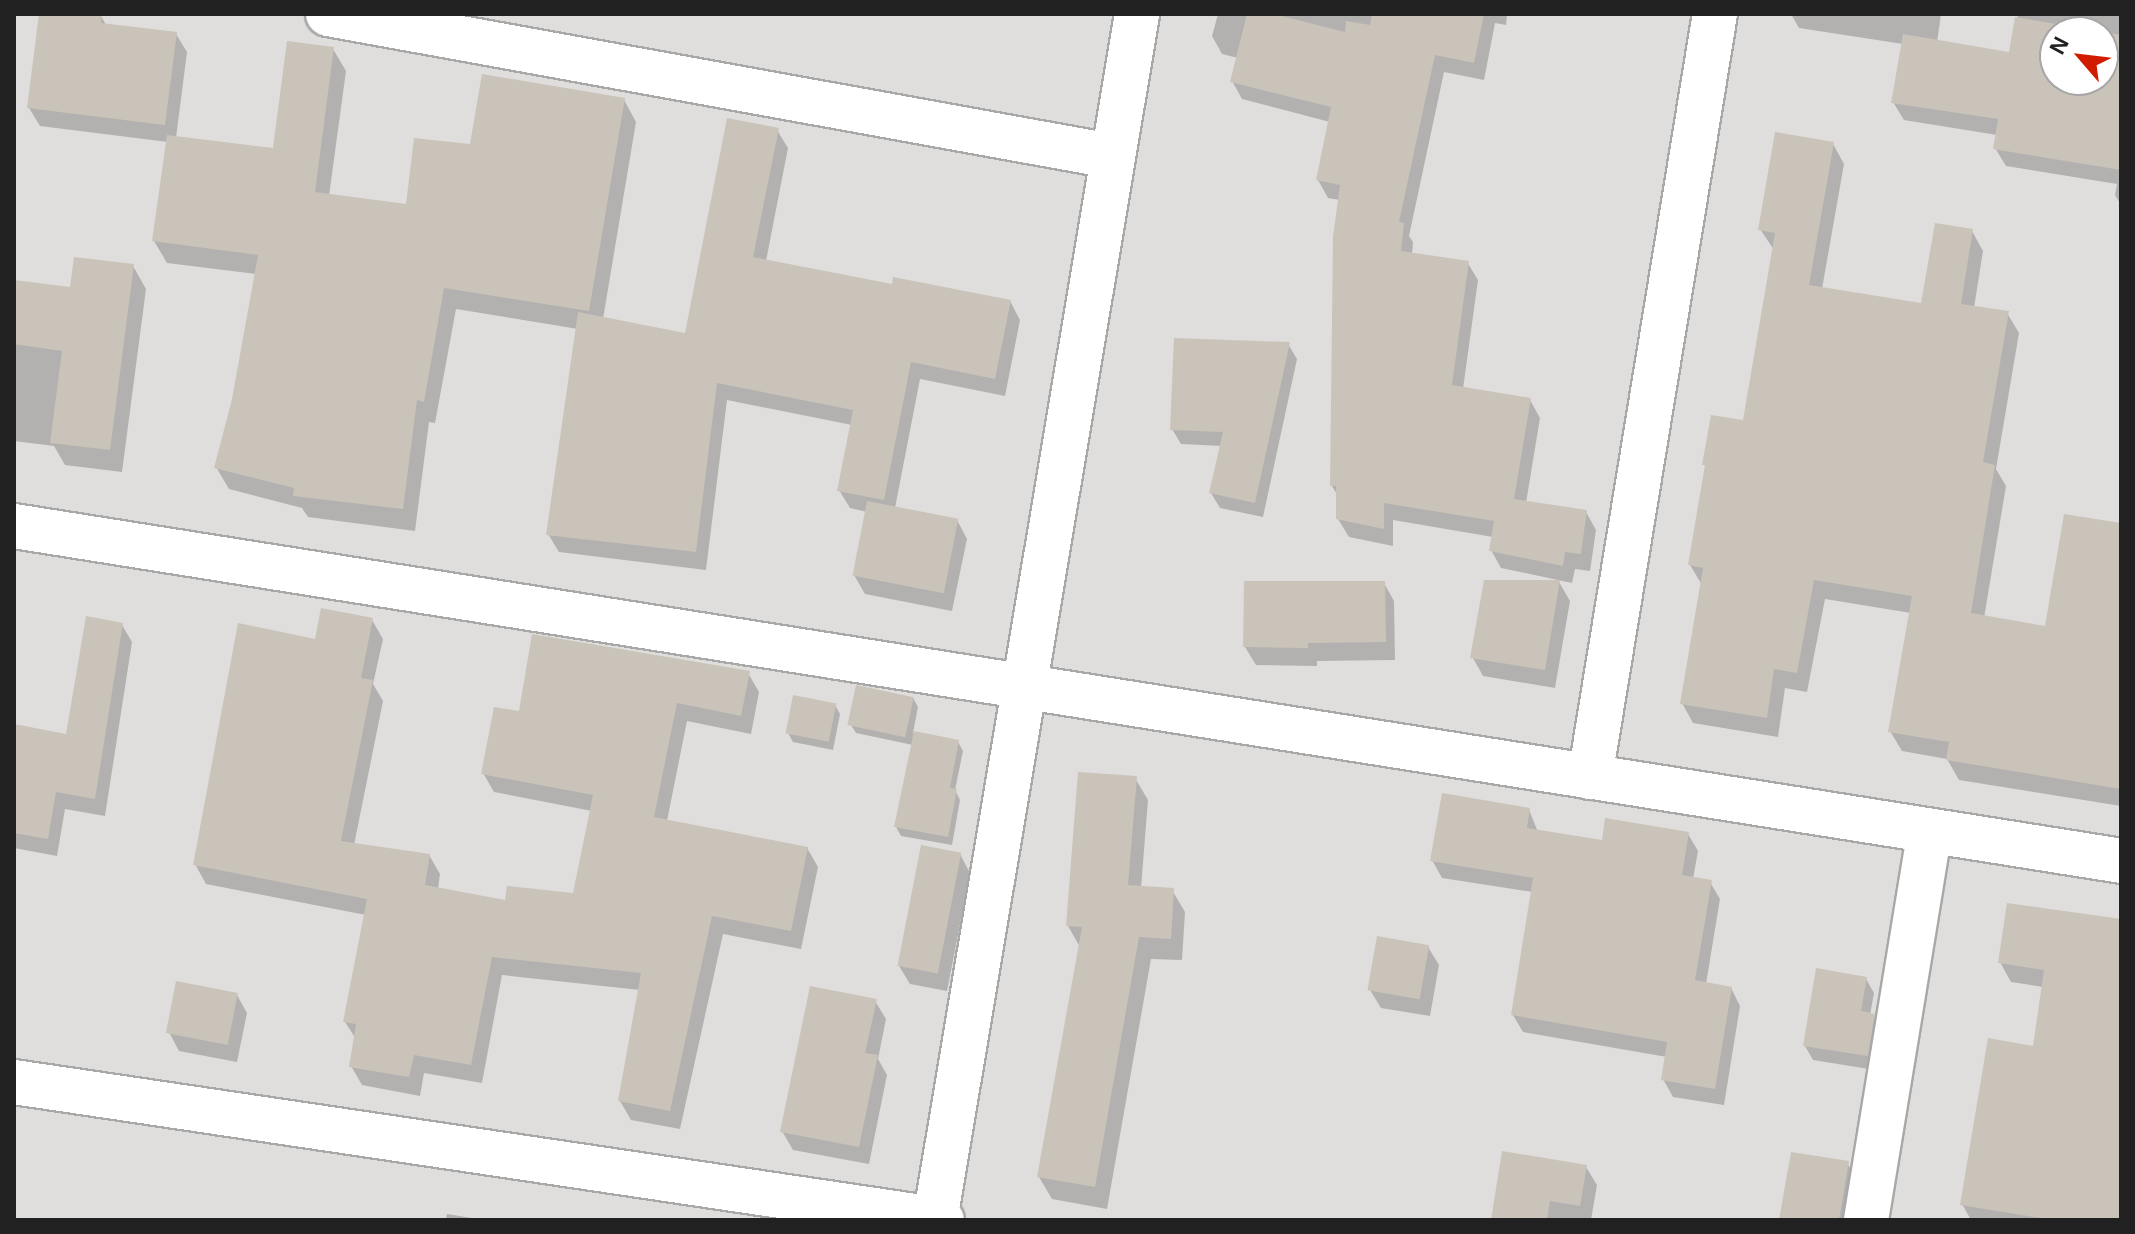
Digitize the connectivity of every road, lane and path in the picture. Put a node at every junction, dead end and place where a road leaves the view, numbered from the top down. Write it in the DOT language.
graph roads {
  1 [pos="328,14"];
  2 [pos="1137,14"];
  3 [pos="1715,14"];
  4 [pos="1111,156"];
  5 [pos="14,526"];
  6 [pos="1024,686"];
  7 [pos="1590,777"];
  8 [pos="1930,831"];
  9 [pos="2121,861"];
  10 [pos="14,1082"];
  11 [pos="936,1220"];
  12 [pos="942,1220"];
  13 [pos="1866,1220"];
  1 -- 4 [label="street"];
  2 -- 4 [label="street"];
  3 -- 7 [label="street"];
  4 -- 6 [label="street"];
  5 -- 6 [label="street"];
  6 -- 7 [label="street"];
  6 -- 11 [label="street"];
  7 -- 8 [label="street"];
  8 -- 9 [label="street"];
  8 -- 13 [label="street"];
  10 -- 11 [label="street"];
  11 -- 12 [label="street"];
}
